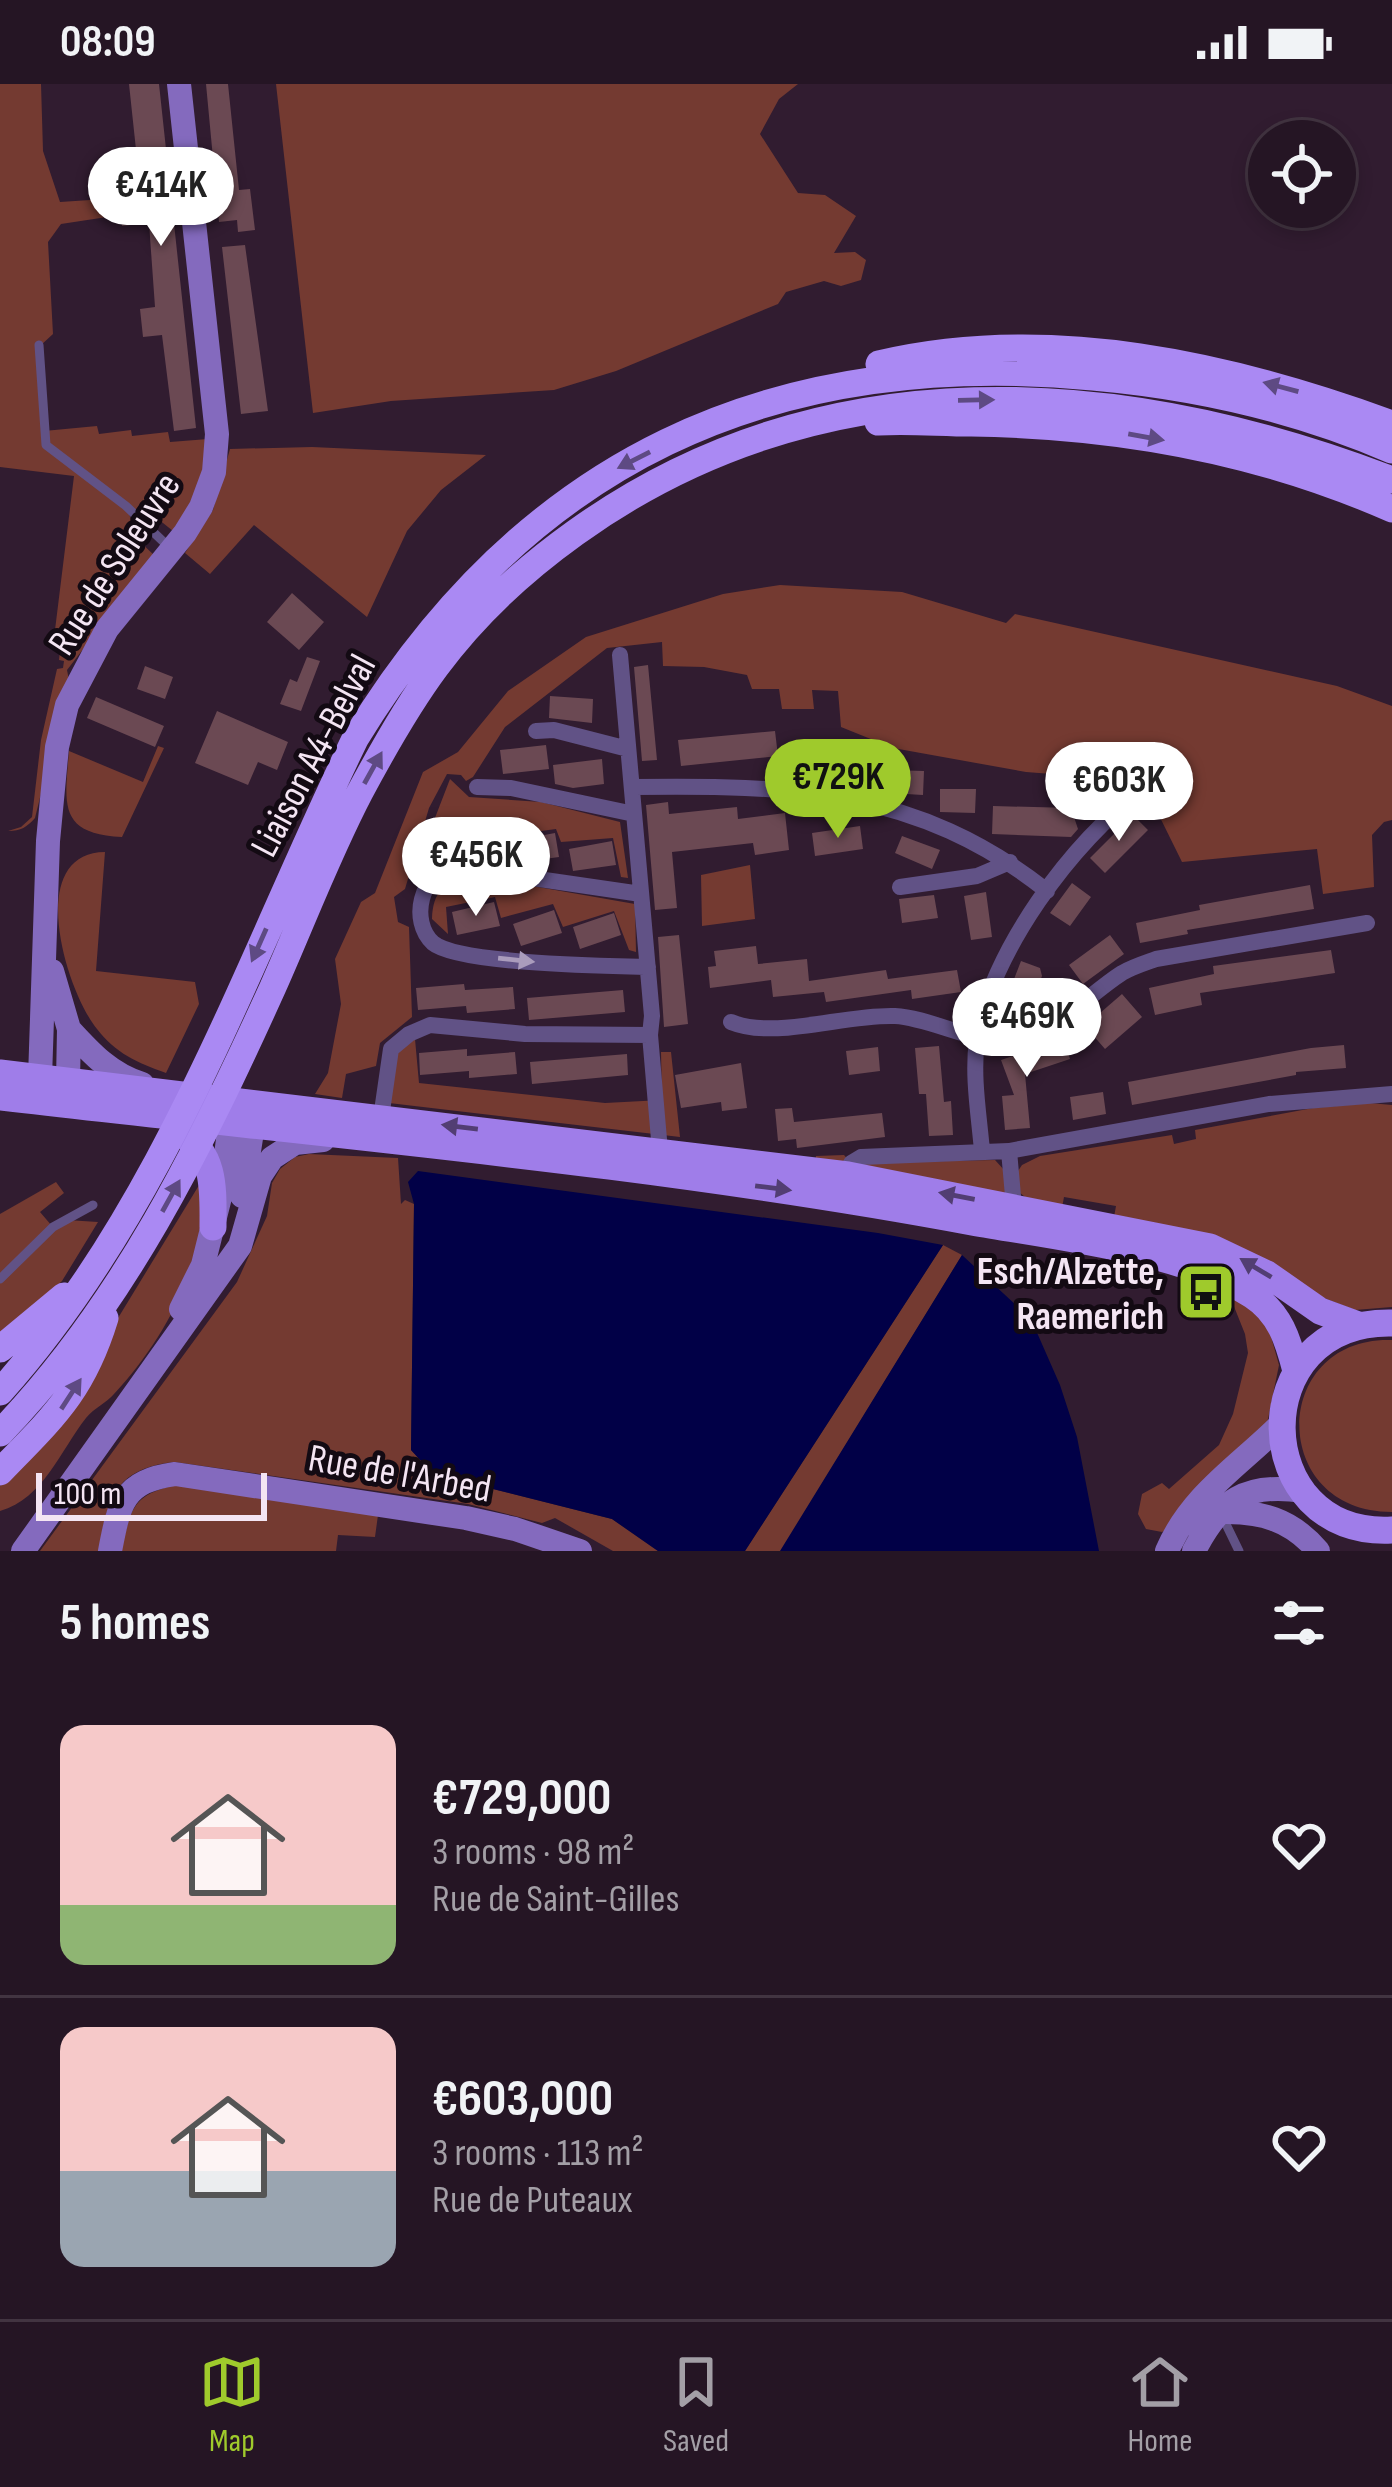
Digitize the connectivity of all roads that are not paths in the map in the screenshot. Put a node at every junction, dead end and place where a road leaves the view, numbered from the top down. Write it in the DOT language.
graph roads {
  1 [pos="179,84"];
  2 [pos="40,345"];
  3 [pos="740,410"];
  4 [pos="1392,424"];
  5 [pos="738,443"];
  6 [pos="1392,450"];
  7 [pos="1392,480"];
  8 [pos="1392,509"];
  9 [pos="171,549"];
  10 [pos="620,655"];
  11 [pos="536,731"];
  12 [pos="628,748"];
  13 [pos="477,787"];
  14 [pos="632,787"];
  15 [pos="1143,790"];
  16 [pos="634,814"];
  17 [pos="1010,862"];
  18 [pos="900,887"];
  19 [pos="1047,891"];
  20 [pos="641,894"];
  21 [pos="1367,923"];
  22 [pos="46,945"];
  23 [pos="648,967"];
  24 [pos="731,1022"];
  25 [pos="69,1029"];
  26 [pos="650,1035"];
  27 [pos="977,1036"];
  28 [pos="0,1073"];
  29 [pos="0,1085"];
  30 [pos="44,1092"];
  31 [pos="178,1094"];
  32 [pos="1392,1094"];
  33 [pos="0,1097"];
  34 [pos="0,1107"];
  35 [pos="249,1116"];
  36 [pos="365,1124"];
  37 [pos="982,1151"];
  38 [pos="1010,1151"];
  39 [pos="658,1162"];
  40 [pos="848,1175"];
  41 [pos="93,1205"];
  42 [pos="1014,1207"];
  43 [pos="213,1227"];
  44 [pos="0,1254"];
  45 [pos="16,1261"];
  46 [pos="221,1274"];
  47 [pos="0,1280"];
  48 [pos="100,1289"];
  49 [pos="1390,1321"];
  50 [pos="1358,1325"];
  51 [pos="0,1349"];
  52 [pos="1296,1371"];
  53 [pos="0,1392"];
  54 [pos="1280,1425"];
  55 [pos="0,1432"];
  56 [pos="0,1472"];
  57 [pos="1313,1501"];
  58 [pos="1220,1512"];
  59 [pos="1392,1529"];
  60 [pos="1392,1539"];
  61 [pos="1,1551"];
  62 [pos="23,1551"];
  63 [pos="110,1551"];
  64 [pos="580,1551"];
  65 [pos="1167,1551"];
  66 [pos="1194,1551"];
  67 [pos="1238,1551"];
  68 [pos="1318,1551"];
  69 [pos="1345,1551"];
  70 [pos="1380,1551"];
  1 -- 9 [label="main road, Rue de Soleuvre"];
  2 -- 9 [label="lane"];
  4 -- 3 [label="highway, one-way"];
  3 -- 6 [label="highway, Liaison A4-Belval"];
  3 -- 48 [label="highway, Liaison A4-Belval, one-way"];
  5 -- 7 [label="highway, Liaison A4-Belval, one-way"];
  5 -- 8 [label="highway, one-way"];
  48 -- 5 [label="highway, Liaison A4-Belval, one-way"];
  9 -- 22 [label="main road, Rue de Soleuvre"];
  10 -- 12 [label="street"];
  11 -- 12 [label="street"];
  12 -- 14 [label="street"];
  13 -- 16 [label="street"];
  14 -- 16 [label="street"];
  14 -- 17 [label="street"];
  15 -- 19 [label="street"];
  16 -- 20 [label="street"];
  17 -- 18 [label="street"];
  17 -- 19 [label="street"];
  19 -- 27 [label="street"];
  20 -- 23 [label="street"];
  20 -- 23 [label="street, one-way"];
  21 -- 27 [label="street"];
  22 -- 25 [label="main road"];
  22 -- 30 [label="main road, Rue de Soleuvre"];
  23 -- 26 [label="street"];
  24 -- 27 [label="street"];
  25 -- 30 [label="main road"];
  25 -- 31 [label="main road"];
  26 -- 36 [label="street"];
  26 -- 39 [label="street"];
  27 -- 37 [label="street"];
  28 -- 30 [label="main road"];
  29 -- 30 [label="main road"];
  30 -- 31 [label="main road"];
  30 -- 33 [label="main road"];
  30 -- 34 [label="main road"];
  30 -- 35 [label="main road"];
  30 -- 43 [label="main road"];
  31 -- 35 [label="main road"];
  32 -- 38 [label="street"];
  35 -- 36 [label="main road"];
  35 -- 43 [label="main road"];
  35 -- 46 [label="main road"];
  36 -- 39 [label="main road"];
  36 -- 46 [label="main road"];
  37 -- 38 [label="street"];
  37 -- 40 [label="street"];
  38 -- 42 [label="street"];
  39 -- 40 [label="main road"];
  39 -- 52 [label="main road, one-way"];
  42 -- 40 [label="main road, one-way"];
  41 -- 45 [label="lane"];
  50 -- 42 [label="main road, one-way"];
  43 -- 61 [label="main road"];
  44 -- 45 [label="lane"];
  45 -- 47 [label="lane"];
  46 -- 62 [label="main road"];
  48 -- 51 [label="highway"];
  48 -- 53 [label="highway"];
  48 -- 55 [label="highway"];
  56 -- 48 [label="highway, one-way"];
  49 -- 50 [label="main road"];
  50 -- 52 [label="main road"];
  52 -- 54 [label="main road"];
  54 -- 57 [label="main road"];
  54 -- 65 [label="main road"];
  57 -- 58 [label="main road"];
  57 -- 59 [label="main road"];
  57 -- 69 [label="main road"];
  58 -- 66 [label="main road"];
  58 -- 67 [label="lane"];
  58 -- 68 [label="main road"];
  60 -- 70 [label="main road"];
  63 -- 64 [label="main road, Rue de l'Arbed"];
}
